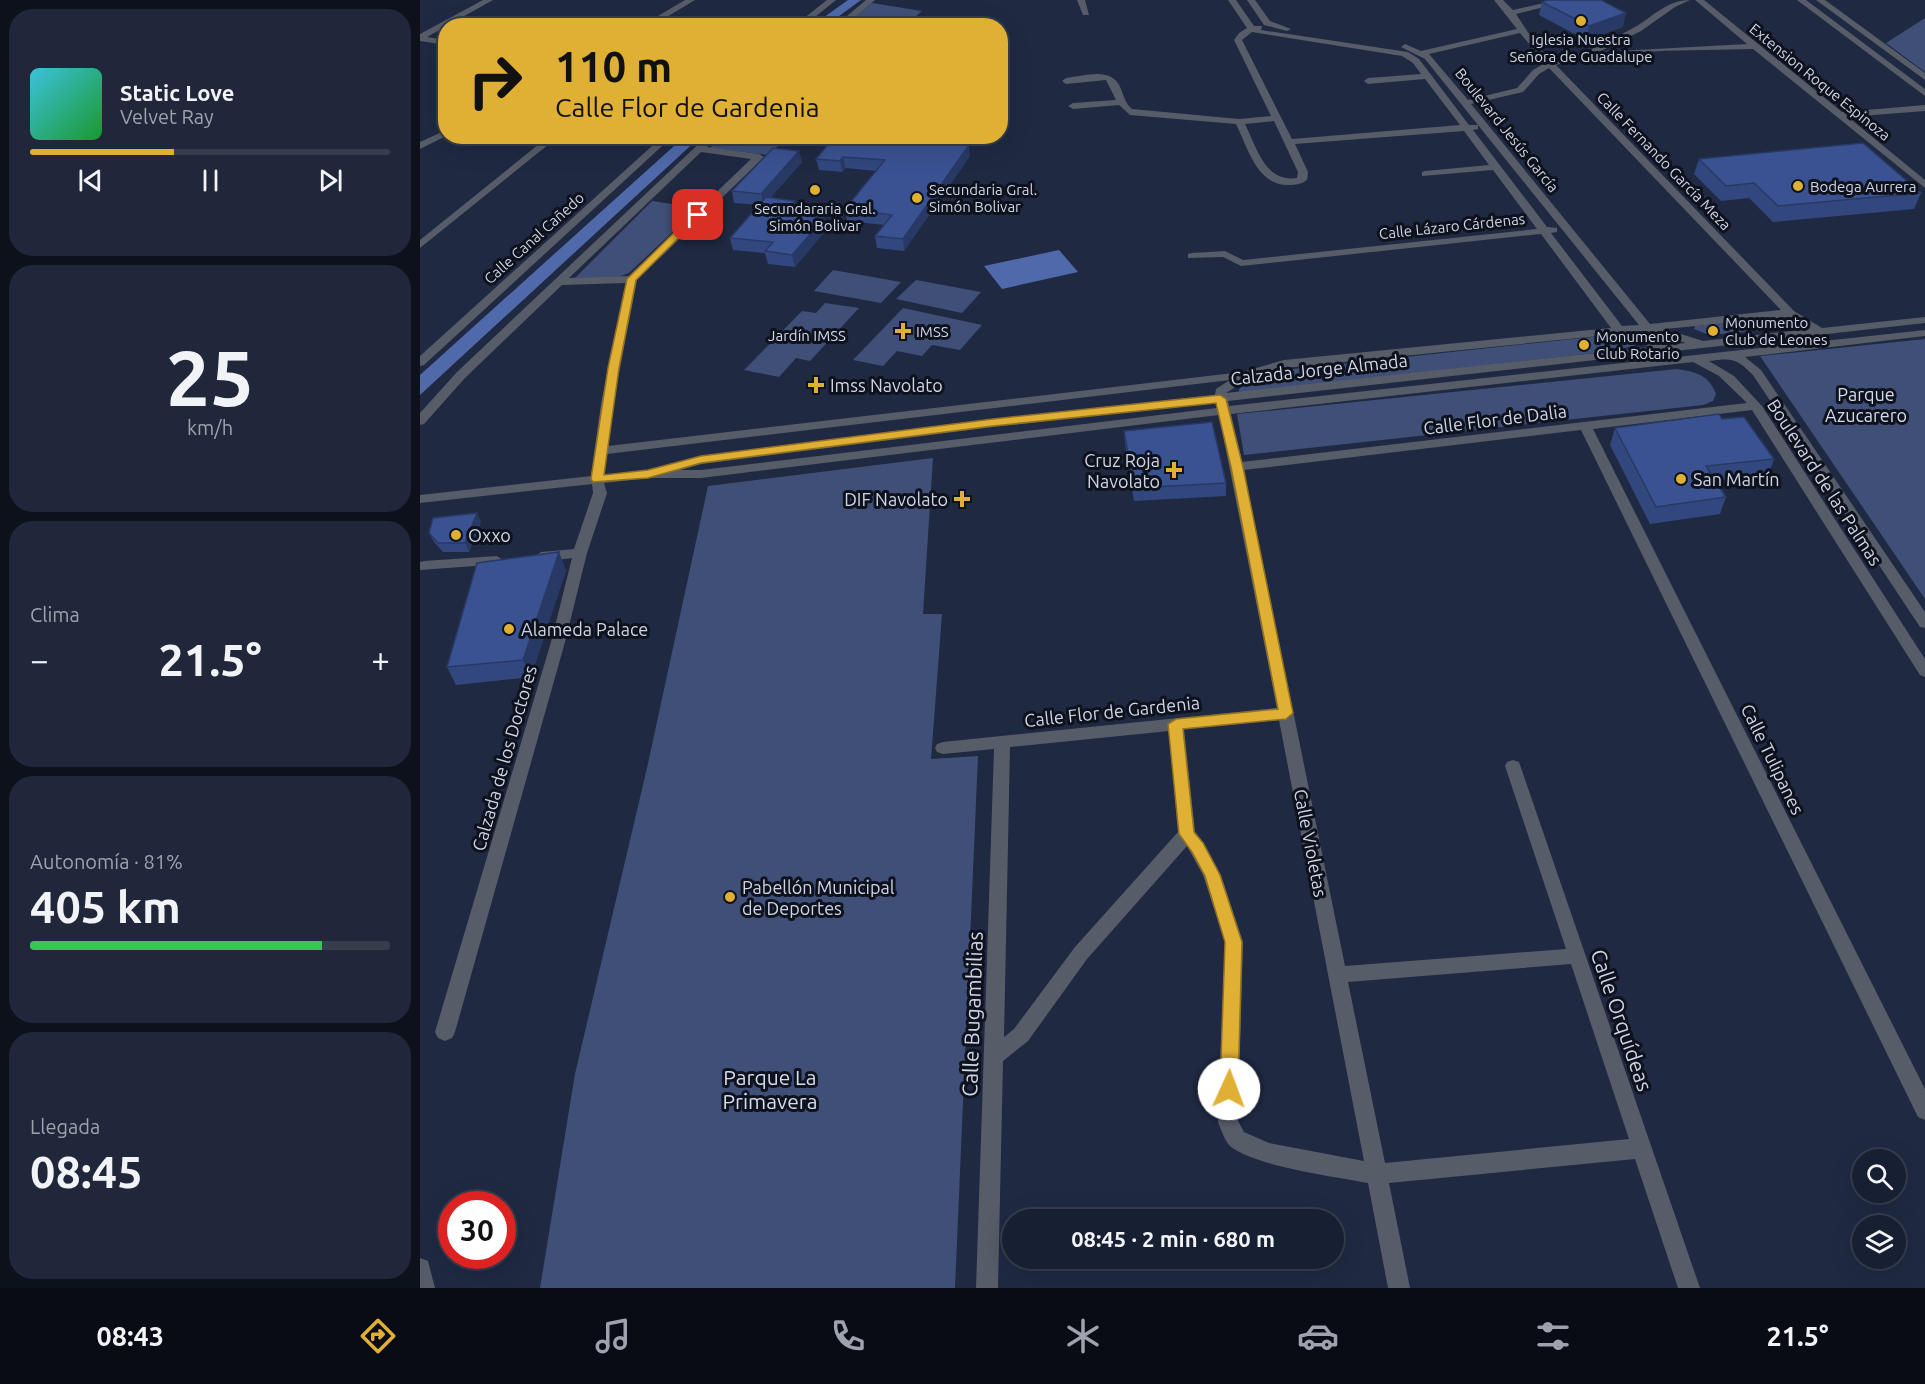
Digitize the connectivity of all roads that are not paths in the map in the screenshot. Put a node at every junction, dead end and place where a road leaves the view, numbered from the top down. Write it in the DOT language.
graph roads {
  1 [pos="489,0"];
  2 [pos="691,0"];
  3 [pos="832,0"];
  4 [pos="871,0"];
  5 [pos="1081,0"];
  6 [pos="1232,0"];
  7 [pos="1251,0"];
  8 [pos="1498,0"];
  9 [pos="1569,0"];
  10 [pos="1686,0"];
  11 [pos="1699,0"];
  12 [pos="1801,0"];
  13 [pos="1820,0"];
  14 [pos="1086,13"];
  15 [pos="1511,13"];
  16 [pos="455,18"];
  17 [pos="659,18"];
  18 [pos="808,18"];
  19 [pos="848,18"];
  20 [pos="438,27"];
  21 [pos="1277,27"];
  22 [pos="1251,28"];
  23 [pos="1522,30"];
  24 [pos="420,37"];
  25 [pos="438,41"];
  26 [pos="1755,46"];
  27 [pos="1421,53"];
  28 [pos="1587,55"];
  29 [pos="1409,56"];
  30 [pos="1550,64"];
  31 [pos="1427,76"];
  32 [pos="1925,76"];
  33 [pos="1066,81"];
  34 [pos="1368,81"];
  35 [pos="1925,93"];
  36 [pos="1122,102"];
  37 [pos="1466,104"];
  38 [pos="1073,106"];
  39 [pos="1925,108"];
  40 [pos="1840,116"];
  41 [pos="1275,118"];
  42 [pos="1239,122"];
  43 [pos="1484,126"];
  44 [pos="1466,128"];
  45 [pos="438,137"];
  46 [pos="1289,142"];
  47 [pos="545,144"];
  48 [pos="660,144"];
  49 [pos="704,144"];
  50 [pos="420,146"];
  51 [pos="699,149"];
  52 [pos="1496,167"];
  53 [pos="1425,174"];
  54 [pos="1925,185"];
  55 [pos="1568,229"];
  56 [pos="1545,231"];
  57 [pos="420,245"];
  58 [pos="1192,256"];
  59 [pos="632,279"];
  60 [pos="558,282"];
  61 [pos="1790,313"];
  62 [pos="1925,320"];
  63 [pos="1647,327"];
  64 [pos="1619,330"];
  65 [pos="1820,332"];
  66 [pos="1925,333"];
  67 [pos="1704,344"];
  68 [pos="1664,349"];
  69 [pos="1736,355"];
  70 [pos="1694,359"];
  71 [pos="420,362"];
  72 [pos="1247,374"];
  73 [pos="1221,405"];
  74 [pos="1756,406"];
  75 [pos="420,421"];
  76 [pos="1585,426"];
  77 [pos="601,451"];
  78 [pos="1237,467"];
  79 [pos="597,479"];
  80 [pos="420,499"];
  81 [pos="580,554"];
  82 [pos="424,566"];
  83 [pos="1925,623"];
  84 [pos="1925,671"];
  85 [pos="1286,713"];
  86 [pos="1176,724"];
  87 [pos="1002,742"];
  88 [pos="943,748"];
  89 [pos="1513,766"];
  90 [pos="1187,834"];
  91 [pos="1577,956"];
  92 [pos="1337,975"];
  93 [pos="445,1032"];
  94 [pos="994,1056"];
  95 [pos="1925,1110"];
  96 [pos="1641,1148"];
  97 [pos="1376,1174"];
  98 [pos="420,1269"];
  99 [pos="424,1288"];
  100 [pos="987,1288"];
  101 [pos="1399,1288"];
  102 [pos="1689,1288"];
  1 -- 16 [label="street"];
  2 -- 17 [label="street"];
  3 -- 18 [label="street"];
  4 -- 19 [label="street"];
  5 -- 14 [label="street"];
  6 -- 22 [label="street"];
  7 -- 21 [label="street"];
  8 -- 15 [label="street, Calle Fernando García Meza"];
  9 -- 15 [label="street"];
  10 -- 28 [label="street"];
  11 -- 26 [label="street, Extension Roque Espinoza"];
  12 -- 35 [label="street"];
  13 -- 32 [label="street"];
  15 -- 23 [label="street, Calle Fernando García Meza"];
  20 -- 24 [label="street"];
  21 -- 22 [label="street, Boulevard Jesús García"];
  21 -- 27 [label="street, Boulevard Jesús García"];
  22 -- 29 [label="street"];
  22 -- 41 [label="street"];
  23 -- 27 [label="street"];
  23 -- 30 [label="street, Calle Fernando García Meza"];
  24 -- 25 [label="street"];
  26 -- 28 [label="street"];
  26 -- 40 [label="street, Extension Roque Espinoza"];
  27 -- 29 [label="street"];
  27 -- 37 [label="street, Boulevard Jesús García"];
  28 -- 30 [label="street"];
  29 -- 31 [label="street, Boulevard Jesús García"];
  30 -- 37 [label="street"];
  30 -- 61 [label="street, Calle Fernando García Meza"];
  31 -- 34 [label="street"];
  31 -- 44 [label="street, Boulevard Jesús García"];
  33 -- 36 [label="street"];
  36 -- 38 [label="street"];
  36 -- 42 [label="street"];
  37 -- 43 [label="street, Boulevard Jesús García"];
  39 -- 40 [label="street"];
  40 -- 54 [label="street, Extension Roque Espinoza"];
  41 -- 42 [label="street"];
  41 -- 46 [label="street"];
  42 -- 46 [label="street"];
  43 -- 44 [label="street"];
  43 -- 55 [label="street, Boulevard Jesús García"];
  44 -- 46 [label="street"];
  44 -- 52 [label="street, Boulevard Jesús García"];
  45 -- 50 [label="street"];
  47 -- 57 [label="street"];
  48 -- 71 [label="street, Calle Canal Cañedo"];
  49 -- 51 [label="street"];
  51 -- 59 [label="street"];
  51 -- 60 [label="street"];
  52 -- 53 [label="street"];
  52 -- 56 [label="street, Boulevard Jesús García"];
  55 -- 56 [label="street, Calle Lázaro Cárdenas"];
  55 -- 63 [label="street, Boulevard Jesús García"];
  56 -- 58 [label="street, Calle Lázaro Cárdenas"];
  56 -- 64 [label="street, Boulevard Jesús García"];
  59 -- 60 [label="street"];
  59 -- 77 [label="street, Calzada de los Doctores"];
  60 -- 75 [label="street"];
  61 -- 63 [label="street"];
  61 -- 65 [label="street, Calle Fernando García Meza"];
  62 -- 65 [label="street, Calzada Jorge Almada"];
  63 -- 64 [label="street"];
  63 -- 67 [label="street"];
  64 -- 68 [label="street"];
  64 -- 72 [label="street"];
  65 -- 67 [label="street, Calzada Jorge Almada"];
  66 -- 69 [label="street, Calzada Jorge Almada"];
  67 -- 68 [label="street, Calzada Jorge Almada"];
  67 -- 69 [label="street, Boulevard de las Palmas"];
  68 -- 70 [label="street, Boulevard de las Palmas"];
  68 -- 73 [label="street, Calzada Jorge Almada"];
  69 -- 70 [label="street, Calzada Jorge Almada"];
  69 -- 83 [label="street, Boulevard de las Palmas"];
  70 -- 73 [label="street, Calzada Jorge Almada"];
  70 -- 74 [label="street, Boulevard de las Palmas"];
  72 -- 73 [label="street"];
  72 -- 77 [label="street"];
  73 -- 78 [label="street, Calle Violetas"];
  73 -- 79 [label="street, Calzada Jorge Almada"];
  74 -- 76 [label="street, Calle Flor de Dalia"];
  74 -- 84 [label="street, Boulevard de las Palmas"];
  76 -- 78 [label="street, Calle Flor de Dalia"];
  76 -- 95 [label="street, Calle Tulipanes"];
  77 -- 79 [label="street, Calzada de los Doctores"];
  78 -- 85 [label="street, Calle Violetas"];
  79 -- 80 [label="street, Calzada Jorge Almada"];
  79 -- 81 [label="street, Calzada de los Doctores"];
  81 -- 82 [label="street"];
  81 -- 93 [label="street, Calzada de los Doctores"];
  85 -- 86 [label="street, Calle Flor de Gardenia"];
  85 -- 92 [label="street, Calle Violetas"];
  86 -- 87 [label="street, Calle Flor de Gardenia"];
  86 -- 90 [label="street"];
  87 -- 88 [label="street, Calle Flor de Gardenia"];
  87 -- 94 [label="street, Calle Bugambilias"];
  89 -- 91 [label="street, Calle Orquídeas"];
  90 -- 94 [label="street"];
  90 -- 97 [label="street"];
  91 -- 92 [label="street"];
  91 -- 96 [label="street, Calle Orquídeas"];
  92 -- 97 [label="street, Calle Violetas"];
  94 -- 100 [label="street, Calle Bugambilias"];
  96 -- 97 [label="street"];
  96 -- 102 [label="street, Calle Orquídeas"];
  97 -- 101 [label="street, Calle Violetas"];
  98 -- 99 [label="street"];
}
